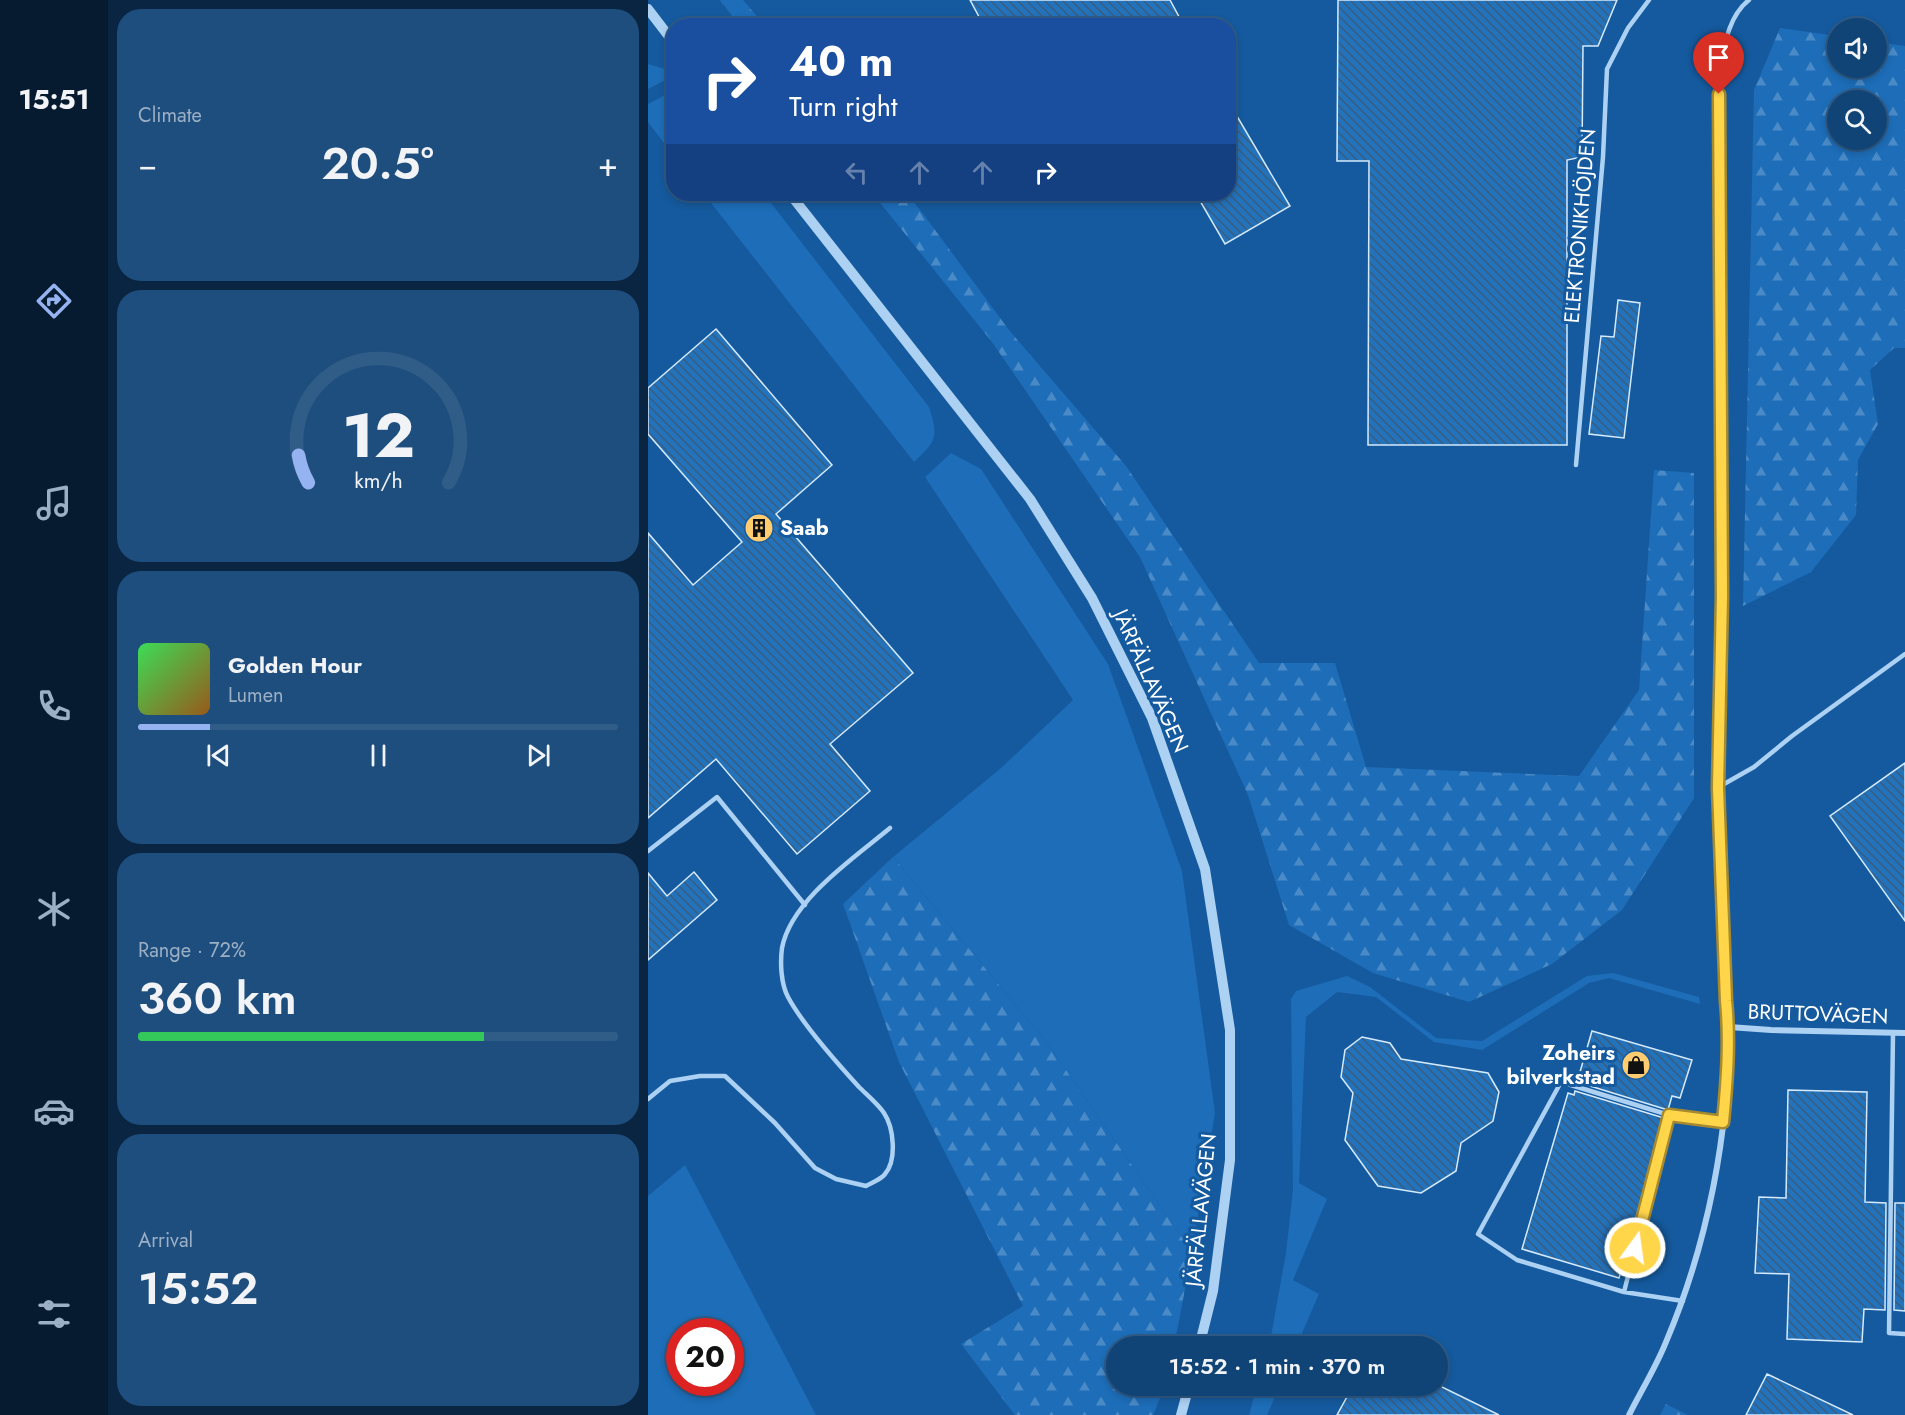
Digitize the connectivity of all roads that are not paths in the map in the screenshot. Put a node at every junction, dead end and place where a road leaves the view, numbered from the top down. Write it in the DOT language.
graph roads {
  1 [pos="1649,0"];
  2 [pos="1749,0"];
  3 [pos="649,14"];
  4 [pos="666,34"];
  5 [pos="796,201"];
  6 [pos="1576,465"];
  7 [pos="1905,654"];
  8 [pos="1718,788"];
  9 [pos="890,828"];
  10 [pos="648,851"];
  11 [pos="805,905"];
  12 [pos="1729,1026"];
  13 [pos="1893,1033"];
  14 [pos="1905,1033"];
  15 [pos="648,1099"];
  16 [pos="1669,1115"];
  17 [pos="1723,1122"];
  18 [pos="1624,1292"];
  19 [pos="1683,1301"];
  20 [pos="1905,1334"];
  21 [pos="1202,1336"];
  22 [pos="1186,1396"];
  23 [pos="1181,1415"];
  24 [pos="1629,1415"];
  1 -- 6 [label="lane, ELEKTRONIKHÖJDEN"];
  2 -- 8 [label="lane"];
  3 -- 4 [label="street"];
  5 -- 21 [label="street, JÄRFÄLLAVÄGEN"];
  7 -- 8 [label="lane"];
  8 -- 12 [label="lane"];
  9 -- 11 [label="lane"];
  10 -- 11 [label="lane"];
  11 -- 15 [label="lane"];
  12 -- 13 [label="street, BRUTTOVÄGEN"];
  12 -- 17 [label="street"];
  13 -- 14 [label="street, BRUTTOVÄGEN"];
  13 -- 20 [label="lane"];
  16 -- 17 [label="lane"];
  16 -- 18 [label="lane"];
  16 -- 18 [label="lane"];
  17 -- 19 [label="street"];
  18 -- 19 [label="lane"];
  19 -- 24 [label="street"];
  22 -- 23 [label="street"];
}
